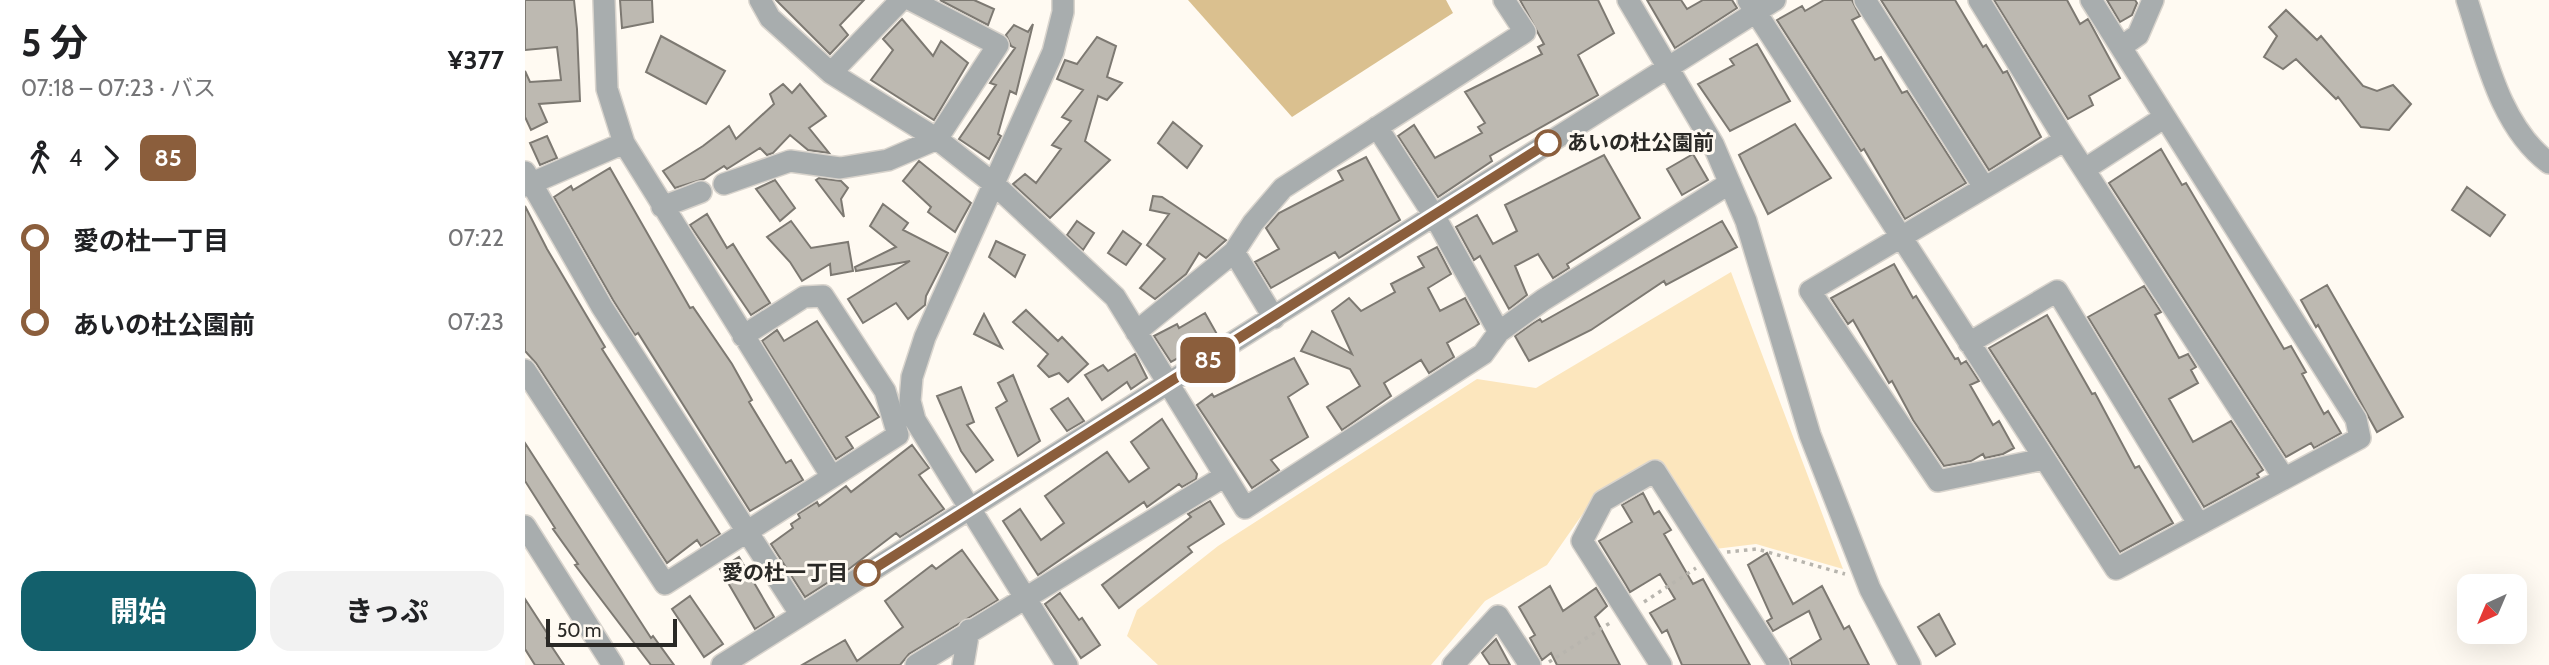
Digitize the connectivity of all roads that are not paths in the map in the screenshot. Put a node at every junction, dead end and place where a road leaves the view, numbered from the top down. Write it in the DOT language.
graph roads {
  1 [pos="604,0"];
  2 [pos="760,0"];
  3 [pos="901,0"];
  4 [pos="911,0"];
  5 [pos="1063,0"];
  6 [pos="1504,0"];
  7 [pos="1628,0"];
  8 [pos="1775,0"];
  9 [pos="1865,0"];
  10 [pos="1979,0"];
  11 [pos="2091,0"];
  12 [pos="2153,0"];
  13 [pos="2467,0"];
  14 [pos="1752,6"];
  15 [pos="2121,47"];
  16 [pos="1669,65"];
  17 [pos="831,73"];
  18 [pos="2165,117"];
  19 [pos="1377,127"];
  20 [pos="937,139"];
  21 [pos="2065,140"];
  22 [pos="624,143"];
  23 [pos="2549,163"];
  24 [pos="2085,169"];
  25 [pos="527,180"];
  26 [pos="1730,183"];
  27 [pos="724,184"];
  28 [pos="994,184"];
  29 [pos="1984,187"];
  30 [pos="701,192"];
  31 [pos="662,207"];
  32 [pos="1435,216"];
  33 [pos="1902,237"];
  34 [pos="1234,252"];
  35 [pos="1274,318"];
  36 [pos="1136,332"];
  37 [pos="1499,332"];
  38 [pos="743,336"];
  39 [pos="1969,343"];
  40 [pos="525,370"];
  41 [pos="1167,386"];
  42 [pos="2045,459"];
  43 [pos="832,477"];
  44 [pos="1225,477"];
  45 [pos="2284,478"];
  46 [pos="970,507"];
  47 [pos="2199,523"];
  48 [pos="525,526"];
  49 [pos="748,531"];
  50 [pos="1026,597"];
  51 [pos="801,615"];
  52 [pos="969,631"];
  53 [pos="613,665"];
  54 [pos="722,665"];
  55 [pos="916,665"];
  56 [pos="963,665"];
  57 [pos="1067,665"];
  58 [pos="1453,665"];
  59 [pos="1530,665"];
  60 [pos="1661,665"];
  61 [pos="1779,665"];
  62 [pos="1910,665"];
  1 -- 22 [label="street"];
  2 -- 17 [label="street"];
  3 -- 17 [label="street"];
  4 -- 20 [label="street"];
  5 -- 28 [label="street"];
  6 -- 19 [label="street"];
  7 -- 16 [label="street"];
  8 -- 14 [label="street"];
  9 -- 29 [label="street"];
  10 -- 21 [label="street"];
  11 -- 15 [label="street"];
  12 -- 15 [label="street"];
  13 -- 23 [label="street"];
  14 -- 16 [label="street"];
  14 -- 33 [label="street"];
  15 -- 18 [label="street"];
  16 -- 26 [label="street"];
  16 -- 32 [label="street"];
  17 -- 20 [label="street"];
  18 -- 24 [label="street"];
  18 -- 45 [label="street"];
  19 -- 32 [label="street"];
  19 -- 34 [label="street"];
  20 -- 27 [label="street"];
  20 -- 28 [label="street"];
  21 -- 24 [label="street"];
  21 -- 29 [label="street"];
  22 -- 25 [label="street"];
  22 -- 31 [label="street"];
  24 -- 45 [label="street"];
  25 -- 49 [label="street"];
  26 -- 37 [label="street"];
  26 -- 62 [label="street"];
  28 -- 36 [label="street"];
  28 -- 46 [label="street"];
  29 -- 33 [label="street"];
  30 -- 31 [label="street"];
  31 -- 38 [label="street"];
  32 -- 35 [label="street"];
  32 -- 37 [label="street"];
  33 -- 39 [label="street"];
  33 -- 42 [label="street"];
  34 -- 35 [label="street"];
  34 -- 36 [label="street"];
  35 -- 41 [label="street"];
  36 -- 41 [label="street"];
  37 -- 44 [label="street"];
  38 -- 43 [label="street"];
  38 -- 43 [label="street"];
  39 -- 42 [label="street"];
  39 -- 47 [label="street"];
  40 -- 49 [label="street"];
  41 -- 44 [label="street"];
  41 -- 46 [label="street"];
  42 -- 47 [label="street"];
  43 -- 49 [label="street"];
  44 -- 50 [label="street"];
  45 -- 47 [label="street"];
  46 -- 50 [label="street"];
  46 -- 51 [label="street"];
  48 -- 53 [label="street"];
  49 -- 51 [label="street"];
  50 -- 52 [label="street"];
  50 -- 57 [label="street"];
  51 -- 54 [label="street"];
  52 -- 55 [label="street"];
  52 -- 56 [label="street"];
  58 -- 59 [label="street"];
  60 -- 61 [label="street"];
}
